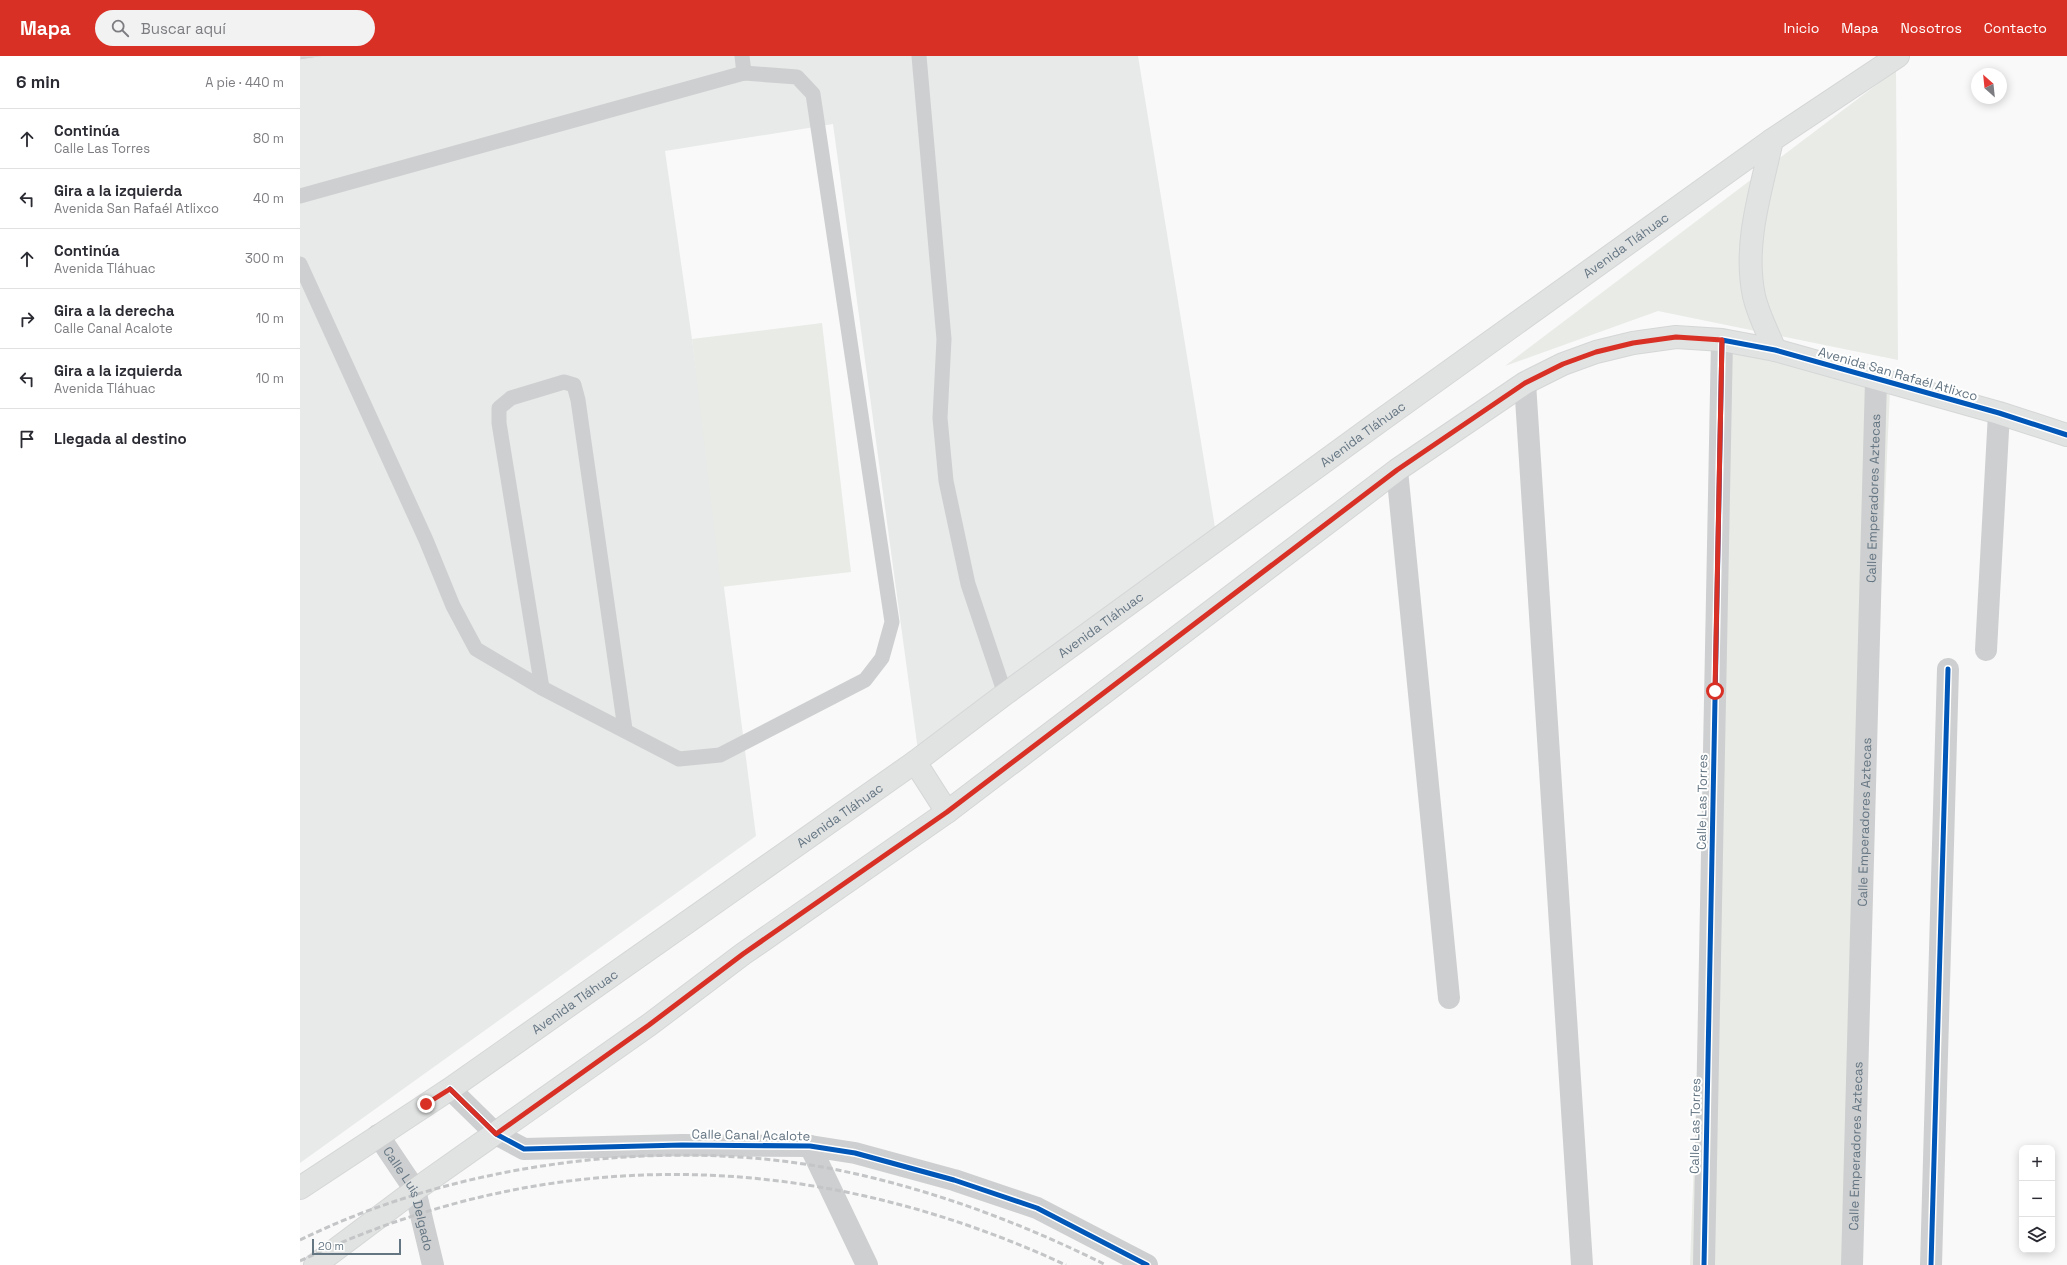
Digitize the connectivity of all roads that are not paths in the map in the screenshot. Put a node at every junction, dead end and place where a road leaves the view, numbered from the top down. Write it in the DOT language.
graph roads {
  1 [pos="742,56"];
  2 [pos="919,56"];
  3 [pos="1898,56"];
  4 [pos="744,73"];
  5 [pos="1772,140"];
  6 [pos="300,196"];
  7 [pos="300,264"];
  8 [pos="1722,340"];
  9 [pos="1775,350"];
  10 [pos="1876,380"];
  11 [pos="1525,383"];
  12 [pos="1999,413"];
  13 [pos="2067,435"];
  14 [pos="1397,470"];
  15 [pos="1986,650"];
  16 [pos="1948,669"];
  17 [pos="542,688"];
  18 [pos="1005,694"];
  19 [pos="625,729"];
  20 [pos="915,762"];
  21 [pos="947,812"];
  22 [pos="1449,998"];
  23 [pos="450,1089"];
  24 [pos="496,1134"];
  25 [pos="378,1135"];
  26 [pos="810,1146"];
  27 [pos="300,1188"];
  28 [pos="416,1190"];
  29 [pos="316,1265"];
  30 [pos="433,1265"];
  31 [pos="867,1265"];
  32 [pos="1147,1265"];
  33 [pos="1582,1265"];
  34 [pos="1704,1265"];
  35 [pos="1852,1265"];
  36 [pos="1931,1265"];
  1 -- 4 [label="lane"];
  2 -- 18 [label="lane"];
  3 -- 5 [label="main road, Avenida Tláhuac"];
  4 -- 6 [label="lane"];
  4 -- 19 [label="lane"];
  5 -- 9 [label="main road"];
  5 -- 18 [label="main road, Avenida Tláhuac"];
  7 -- 17 [label="lane"];
  8 -- 9 [label="main road, Avenida San Rafaél Atlixco"];
  8 -- 11 [label="main road, Avenida San Rafaél Atlixco"];
  8 -- 34 [label="street, Calle Las Torres"];
  9 -- 10 [label="main road, Avenida San Rafaél Atlixco"];
  10 -- 12 [label="main road, Avenida San Rafaél Atlixco"];
  10 -- 35 [label="street, Calle Emperadores Aztecas"];
  11 -- 14 [label="main road"];
  11 -- 33 [label="street"];
  12 -- 13 [label="main road, Avenida San Rafaél Atlixco"];
  12 -- 15 [label="street"];
  14 -- 21 [label="main road"];
  14 -- 22 [label="street"];
  16 -- 36 [label="street"];
  17 -- 19 [label="lane"];
  17 -- 19 [label="lane"];
  18 -- 20 [label="main road, Avenida Tláhuac"];
  20 -- 21 [label="main road"];
  20 -- 23 [label="main road, Avenida Tláhuac"];
  21 -- 24 [label="main road"];
  23 -- 24 [label="street, Calle Canal Acalote"];
  23 -- 25 [label="main road, Avenida Tláhuac"];
  24 -- 26 [label="street, Calle Canal Acalote"];
  24 -- 28 [label="main road"];
  25 -- 27 [label="main road, Avenida Tláhuac"];
  25 -- 28 [label="street, Calle Luis Delgado"];
  26 -- 31 [label="street"];
  26 -- 32 [label="street, Calle Canal Acalote"];
  28 -- 29 [label="main road"];
  28 -- 30 [label="street, Calle Luis Delgado"];
}
